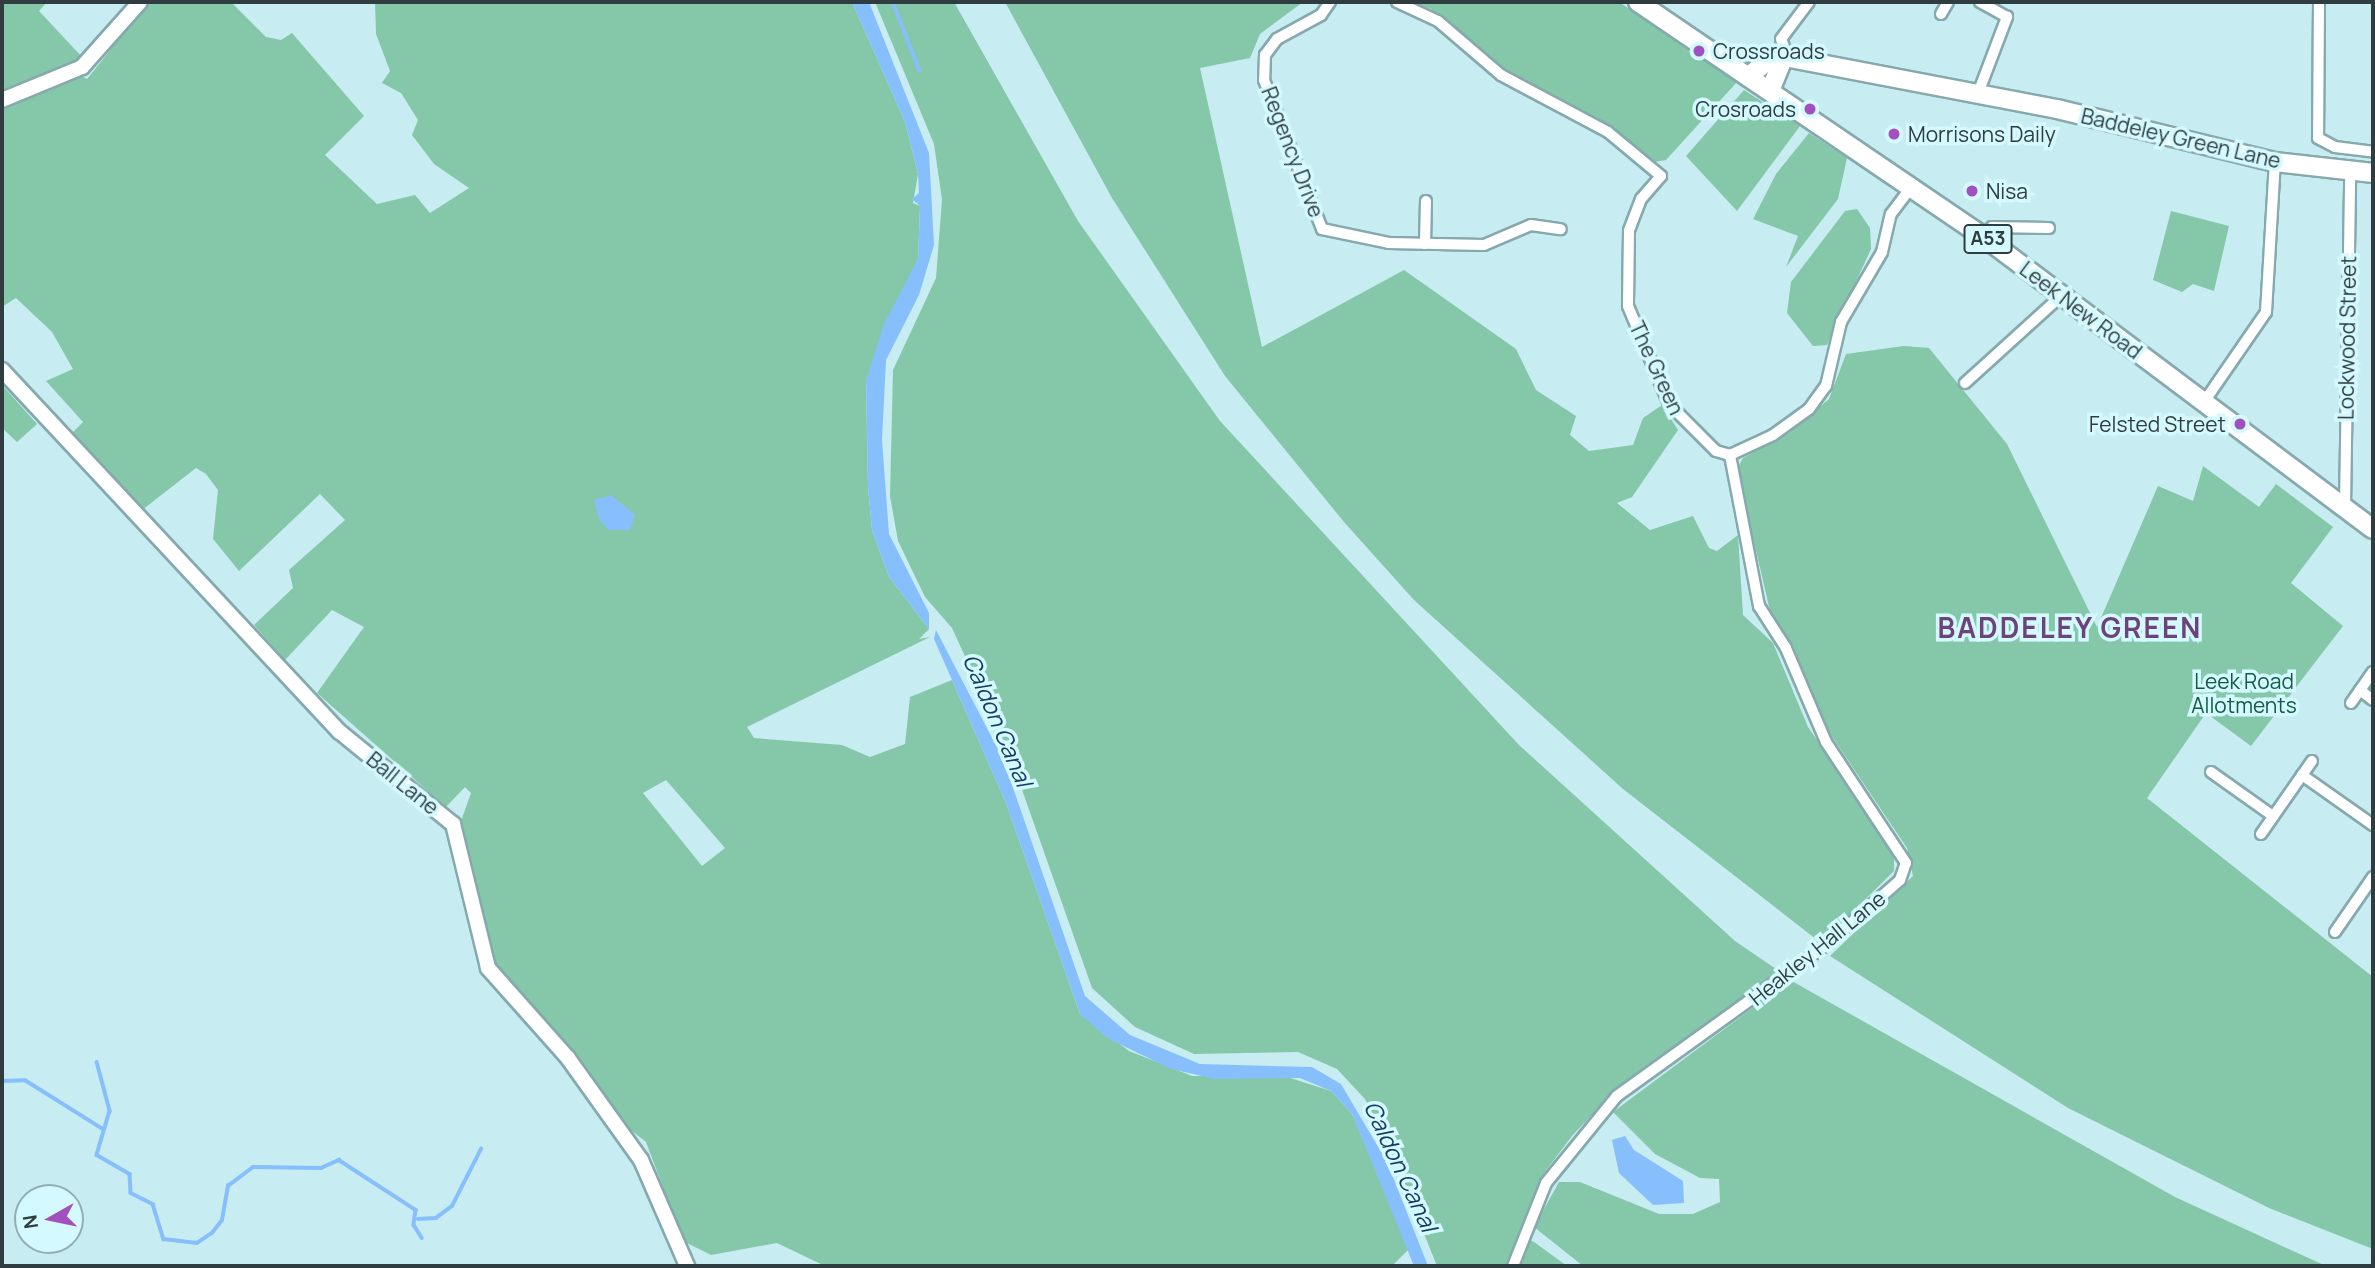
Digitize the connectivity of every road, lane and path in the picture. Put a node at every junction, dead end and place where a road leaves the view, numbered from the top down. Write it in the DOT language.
graph roads {
  1 [pos="139,2"];
  2 [pos="1330,2"];
  3 [pos="1397,2"];
  4 [pos="1638,2"];
  5 [pos="1794,2"];
  6 [pos="1948,2"];
  7 [pos="1980,2"];
  8 [pos="2319,2"];
  9 [pos="1807,4"];
  10 [pos="1941,14"];
  11 [pos="1785,58"];
  12 [pos="1748,76"];
  13 [pos="1770,91"];
  14 [pos="1977,96"];
  15 [pos="2,100"];
  16 [pos="2339,148"];
  17 [pos="2373,152"];
  18 [pos="2275,162"];
  19 [pos="2343,170"];
  20 [pos="2373,173"];
  21 [pos="1911,187"];
  22 [pos="1426,201"];
  23 [pos="2049,228"];
  24 [pos="1561,229"];
  25 [pos="1984,237"];
  26 [pos="1425,244"];
  27 [pos="2062,295"];
  28 [pos="2,370"];
  29 [pos="1968,376"];
  30 [pos="2204,402"];
  31 [pos="1730,455"];
  32 [pos="2345,506"];
  33 [pos="2373,529"];
  34 [pos="2373,672"];
  35 [pos="2360,690"];
  36 [pos="2373,700"];
  37 [pos="2351,704"];
  38 [pos="2312,761"];
  39 [pos="2211,772"];
  40 [pos="2302,775"];
  41 [pos="2273,817"];
  42 [pos="2373,825"];
  43 [pos="2261,834"];
  44 [pos="2373,877"];
  45 [pos="2336,932"];
  46 [pos="687,1266"];
  47 [pos="1513,1266"];
  1 -- 15 [label="street"];
  2 -- 26 [label="street, Regency Drive"];
  3 -- 31 [label="street, The Green"];
  4 -- 12 [label="main road, A53"];
  5 -- 9 [label="street"];
  6 -- 10 [label="street"];
  7 -- 14 [label="street"];
  8 -- 16 [label="street"];
  9 -- 11 [label="street"];
  11 -- 12 [label="main road"];
  11 -- 13 [label="main road"];
  11 -- 14 [label="main road, Baddeley Green Lane"];
  12 -- 13 [label="main road, Leek New Road / A53"];
  13 -- 21 [label="main road, Leek New Road / A53"];
  14 -- 18 [label="main road, Baddeley Green Lane"];
  16 -- 17 [label="street"];
  16 -- 19 [label="street, Lockwood Street"];
  18 -- 19 [label="main road, Baddeley Green Lane"];
  18 -- 30 [label="street"];
  19 -- 20 [label="main road, Baddeley Green Lane"];
  19 -- 32 [label="street, Lockwood Street"];
  21 -- 25 [label="main road, Leek New Road / A53"];
  21 -- 31 [label="street"];
  22 -- 26 [label="street"];
  23 -- 25 [label="street"];
  24 -- 26 [label="street, Regency Drive"];
  25 -- 27 [label="main road, Leek New Road / A53"];
  27 -- 29 [label="street"];
  27 -- 30 [label="main road, Leek New Road / A53"];
  28 -- 46 [label="street, Ball Lane"];
  30 -- 32 [label="main road, Leek New Road / A53"];
  31 -- 47 [label="street, Heakley Hall Lane"];
  32 -- 33 [label="main road, Leek New Road / A53"];
  34 -- 35 [label="street"];
  35 -- 36 [label="street"];
  35 -- 37 [label="street"];
  38 -- 40 [label="street"];
  39 -- 41 [label="street"];
  40 -- 41 [label="street"];
  40 -- 42 [label="street"];
  41 -- 43 [label="street"];
  44 -- 45 [label="street"];
}
